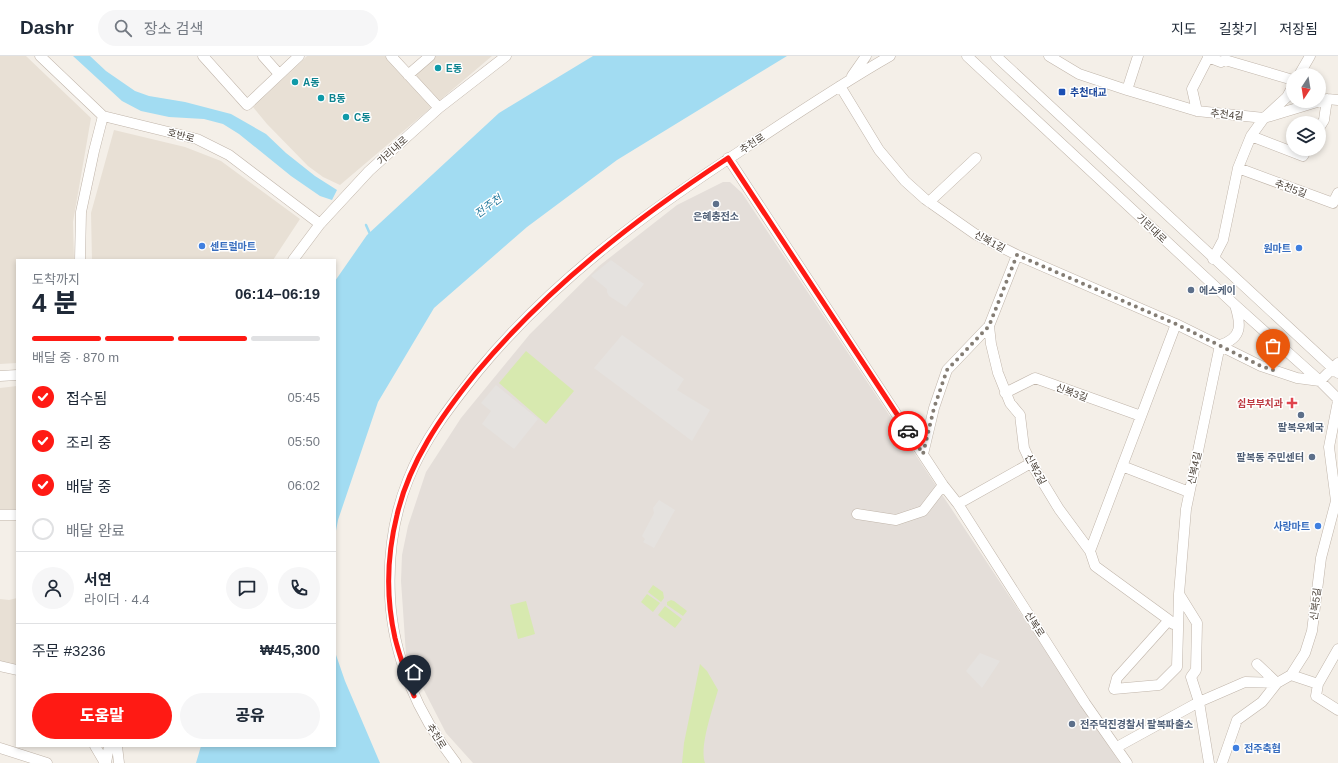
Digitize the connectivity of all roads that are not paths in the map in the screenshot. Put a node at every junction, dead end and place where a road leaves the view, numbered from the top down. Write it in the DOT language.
graph roads {
  1 [pos="40,56"];
  2 [pos="203,56"];
  3 [pos="263,56"];
  4 [pos="299,56"];
  5 [pos="391,56"];
  6 [pos="430,56"];
  7 [pos="506,56"];
  8 [pos="866,56"];
  9 [pos="890,56"];
  10 [pos="967,56"];
  11 [pos="996,56"];
  12 [pos="1050,56"];
  13 [pos="1138,56"];
  14 [pos="1208,56"];
  15 [pos="1310,56"];
  16 [pos="1227,58"];
  17 [pos="1064,60"];
  18 [pos="1303,68"];
  19 [pos="280,74"];
  20 [pos="408,75"];
  21 [pos="850,78"];
  22 [pos="1286,78"];
  23 [pos="840,86"];
  24 [pos="1127,90"];
  25 [pos="1286,98"];
  26 [pos="1335,98"];
  27 [pos="439,108"];
  28 [pos="1197,111"];
  29 [pos="103,116"];
  30 [pos="1326,116"];
  31 [pos="1264,118"];
  32 [pos="1251,136"];
  33 [pos="1286,146"];
  34 [pos="728,158"];
  35 [pos="976,158"];
  36 [pos="1238,168"];
  37 [pos="1338,193"];
  38 [pos="929,202"];
  39 [pos="320,224"];
  40 [pos="1017,255"];
  41 [pos="80,259"];
  42 [pos="294,259"];
  43 [pos="1214,259"];
  44 [pos="1235,305"];
  45 [pos="1176,324"];
  46 [pos="989,326"];
  47 [pos="1220,345"];
  48 [pos="1336,368"];
  49 [pos="16,375"];
  50 [pos="0,376"];
  51 [pos="1320,381"];
  52 [pos="1005,393"];
  53 [pos="1338,400"];
  54 [pos="1141,416"];
  55 [pos="923,454"];
  56 [pos="1030,463"];
  57 [pos="1122,466"];
  58 [pos="943,485"];
  59 [pos="1190,492"];
  60 [pos="958,504"];
  61 [pos="16,514"];
  62 [pos="857,514"];
  63 [pos="0,515"];
  64 [pos="1333,530"];
  65 [pos="1090,552"];
  66 [pos="1178,594"];
  67 [pos="1169,620"];
  68 [pos="1178,630"];
  69 [pos="1338,649"];
  70 [pos="1257,664"];
  71 [pos="0,666"];
  72 [pos="16,670"];
  73 [pos="1291,675"];
  74 [pos="1277,683"];
  75 [pos="1318,684"];
  76 [pos="1200,702"];
  77 [pos="1338,710"];
  78 [pos="96,747"];
  79 [pos="109,747"];
  80 [pos="117,747"];
  81 [pos="1117,747"];
  82 [pos="0,748"];
  83 [pos="47,763"];
  84 [pos="106,763"];
  85 [pos="119,763"];
  86 [pos="456,763"];
  87 [pos="1127,763"];
  88 [pos="1209,763"];
  89 [pos="1222,763"];
  1 -- 29 [label="street, 호반로"];
  2 -- 19 [label="street"];
  3 -- 19 [label="street"];
  4 -- 19 [label="street"];
  5 -- 20 [label="street"];
  6 -- 20 [label="street"];
  7 -- 27 [label="street, 가리내로"];
  8 -- 21 [label="street, 추천로"];
  9 -- 21 [label="street, 추천로"];
  10 -- 44 [label="street, 기린대로"];
  11 -- 43 [label="street, 기린대로"];
  12 -- 17 [label="street, 추천4길"];
  13 -- 24 [label="street"];
  14 -- 16 [label="street"];
  14 -- 28 [label="street"];
  15 -- 18 [label="street"];
  16 -- 22 [label="street"];
  17 -- 24 [label="street, 추천4길"];
  20 -- 27 [label="street"];
  21 -- 23 [label="street, 추천로"];
  23 -- 34 [label="street, 추천로"];
  23 -- 38 [label="street, 신복1길"];
  24 -- 28 [label="street, 추천4길"];
  25 -- 31 [label="street"];
  26 -- 30 [label="street, 추천4길"];
  26 -- 31 [label="street, 추천4길"];
  27 -- 39 [label="street, 가리내로"];
  28 -- 31 [label="street, 추천4길"];
  29 -- 39 [label="street, 호반로"];
  29 -- 41 [label="street"];
  31 -- 32 [label="street"];
  32 -- 33 [label="street"];
  32 -- 36 [label="street"];
  34 -- 55 [label="street, 신복로"];
  34 -- 86 [label="street, 추천로"];
  35 -- 38 [label="street"];
  36 -- 37 [label="street, 추천5길"];
  36 -- 43 [label="street"];
  38 -- 40 [label="street, 신복1길"];
  39 -- 42 [label="street, 가리내로"];
  40 -- 45 [label="street, 신복1길"];
  40 -- 46 [label="street"];
  43 -- 48 [label="street, 기린대로"];
  44 -- 47 [label="street"];
  44 -- 51 [label="street, 기린대로"];
  45 -- 47 [label="street, 신복1길"];
  45 -- 54 [label="street"];
  46 -- 52 [label="street, 신복2길"];
  46 -- 55 [label="street"];
  47 -- 51 [label="street, 신복1길"];
  47 -- 59 [label="street, 신복4길"];
  48 -- 51 [label="street"];
  49 -- 50 [label="street"];
  51 -- 53 [label="street, 기린대로"];
  52 -- 54 [label="street, 신복3길"];
  52 -- 56 [label="street, 신복2길"];
  53 -- 64 [label="street, 신복5길"];
  54 -- 57 [label="street"];
  55 -- 58 [label="street, 신복로"];
  56 -- 60 [label="street"];
  56 -- 65 [label="street, 신복2길"];
  57 -- 59 [label="street"];
  57 -- 65 [label="street"];
  58 -- 60 [label="street, 신복로"];
  58 -- 62 [label="street"];
  59 -- 66 [label="street, 신복4길"];
  60 -- 81 [label="street, 신복로"];
  61 -- 63 [label="street"];
  64 -- 73 [label="street, 신복5길"];
  65 -- 67 [label="street, 신복2길"];
  66 -- 68 [label="street, 신복4길"];
  66 -- 76 [label="street"];
  67 -- 68 [label="street, 신복2길"];
  67 -- 68 [label="street, 신복4길"];
  69 -- 75 [label="street"];
  70 -- 74 [label="street"];
  71 -- 72 [label="street"];
  73 -- 74 [label="street, 신복5길"];
  73 -- 75 [label="street"];
  74 -- 76 [label="street"];
  74 -- 89 [label="street, 신복5길"];
  75 -- 77 [label="street"];
  76 -- 81 [label="street"];
  76 -- 88 [label="street"];
  78 -- 84 [label="street"];
  79 -- 84 [label="street"];
  80 -- 85 [label="street"];
  81 -- 87 [label="street, 신복로"];
  82 -- 83 [label="street"];
}
